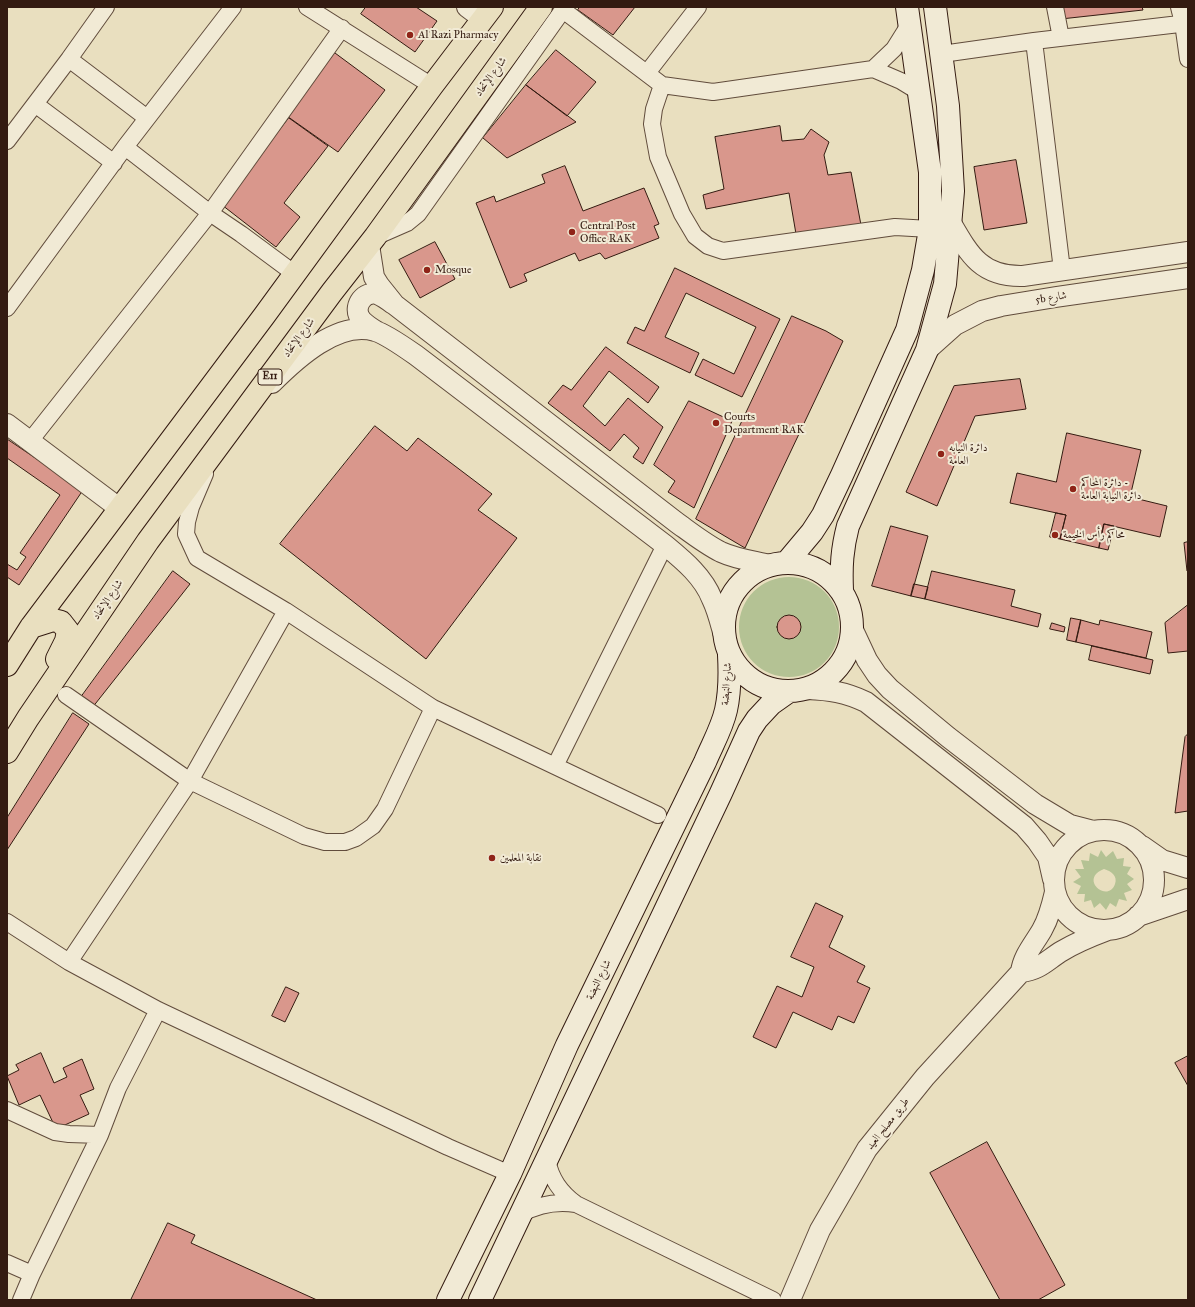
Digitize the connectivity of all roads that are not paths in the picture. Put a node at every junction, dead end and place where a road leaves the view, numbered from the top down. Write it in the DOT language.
graph roads {
  1 [pos="106,7"];
  2 [pos="233,7"];
  3 [pos="307,7"];
  4 [pos="541,7"];
  5 [pos="698,7"];
  6 [pos="934,7"];
  7 [pos="1055,7"];
  8 [pos="1179,7"];
  9 [pos="564,8"];
  10 [pos="481,11"];
  11 [pos="908,16"];
  12 [pos="1186,23"];
  13 [pos="342,28"];
  14 [pos="1061,38"];
  15 [pos="1034,41"];
  16 [pos="942,54"];
  17 [pos="69,59"];
  18 [pos="1188,59"];
  19 [pos="873,69"];
  20 [pos="647,73"];
  21 [pos="662,85"];
  22 [pos="432,86"];
  23 [pos="919,92"];
  24 [pos="35,104"];
  25 [pos="148,118"];
  26 [pos="7,140"];
  27 [pos="125,147"];
  28 [pos="114,163"];
  29 [pos="210,213"];
  30 [pos="941,226"];
  31 [pos="372,241"];
  32 [pos="1188,252"];
  33 [pos="1139,259"];
  34 [pos="1062,270"];
  35 [pos="295,274"];
  36 [pos="1188,278"];
  37 [pos="1056,298"];
  38 [pos="395,305"];
  39 [pos="7,308"];
  40 [pos="376,331"];
  41 [pos="927,350"];
  42 [pos="255,397"];
  43 [pos="7,424"];
  44 [pos="30,441"];
  45 [pos="218,447"];
  46 [pos="119,508"];
  47 [pos="665,545"];
  48 [pos="778,564"];
  49 [pos="842,590"];
  50 [pos="286,611"];
  51 [pos="31,627"];
  52 [pos="853,630"];
  53 [pos="723,632"];
  54 [pos="729,655"];
  55 [pos="7,665"];
  56 [pos="798,690"];
  57 [pos="66,695"];
  58 [pos="433,708"];
  59 [pos="28,718"];
  60 [pos="7,752"];
  61 [pos="555,766"];
  62 [pos="190,781"];
  63 [pos="658,815"];
  64 [pos="1094,830"];
  65 [pos="1139,844"];
  66 [pos="1188,868"];
  67 [pos="1054,885"];
  68 [pos="1188,899"];
  69 [pos="1138,916"];
  70 [pos="7,922"];
  71 [pos="1109,930"];
  72 [pos="69,962"];
  73 [pos="1021,972"];
  74 [pos="158,1010"];
  75 [pos="7,1110"];
  76 [pos="100,1135"];
  77 [pos="547,1160"];
  78 [pos="510,1174"];
  79 [pos="576,1204"];
  80 [pos="521,1214"];
  81 [pos="7,1264"];
  82 [pos="32,1274"];
  83 [pos="21,1300"];
  84 [pos="448,1300"];
  85 [pos="480,1300"];
  86 [pos="773,1300"];
  87 [pos="790,1300"];
  1 -- 17 [label="street"];
  2 -- 25 [label="street"];
  3 -- 13 [label="street"];
  4 -- 31 [label="main road, شارع الإتحاد / E11"];
  5 -- 20 [label="street"];
  6 -- 16 [label="main road"];
  7 -- 14 [label="street"];
  8 -- 12 [label="street"];
  9 -- 20 [label="street"];
  9 -- 31 [label="street"];
  10 -- 22 [label="main road"];
  11 -- 19 [label="street"];
  11 -- 23 [label="main road"];
  12 -- 14 [label="street"];
  12 -- 18 [label="street"];
  13 -- 22 [label="street"];
  13 -- 29 [label="street"];
  14 -- 15 [label="street"];
  15 -- 16 [label="street"];
  15 -- 34 [label="street"];
  16 -- 30 [label="main road"];
  17 -- 24 [label="street"];
  17 -- 25 [label="street"];
  19 -- 21 [label="street"];
  19 -- 23 [label="street"];
  20 -- 21 [label="street"];
  21 -- 30 [label="street"];
  22 -- 35 [label="main road"];
  23 -- 30 [label="main road"];
  24 -- 26 [label="street"];
  24 -- 28 [label="street"];
  25 -- 27 [label="street"];
  27 -- 28 [label="street"];
  27 -- 29 [label="street"];
  28 -- 39 [label="street"];
  29 -- 35 [label="street"];
  29 -- 44 [label="street"];
  30 -- 34 [label="street"];
  30 -- 41 [label="main road"];
  30 -- 48 [label="main road"];
  31 -- 38 [label="street"];
  31 -- 42 [label="main road, شارع الإتحاد / E11"];
  32 -- 33 [label="street"];
  33 -- 34 [label="street"];
  33 -- 37 [label="street"];
  35 -- 46 [label="main road"];
  36 -- 37 [label="street, 5b شارع"];
  37 -- 41 [label="street, 5b شارع"];
  38 -- 40 [label="street"];
  38 -- 48 [label="street"];
  40 -- 42 [label="street"];
  40 -- 47 [label="street"];
  41 -- 49 [label="main road"];
  42 -- 45 [label="main road, شارع الإتحاد / E11"];
  43 -- 44 [label="street"];
  44 -- 46 [label="street"];
  45 -- 50 [label="street"];
  45 -- 59 [label="main road, شارع الإتحاد / E11"];
  46 -- 51 [label="main road"];
  47 -- 53 [label="street"];
  47 -- 61 [label="street"];
  48 -- 49 [label="main road"];
  48 -- 53 [label="main road"];
  49 -- 52 [label="main road"];
  50 -- 58 [label="street"];
  50 -- 62 [label="street"];
  51 -- 55 [label="main road"];
  51 -- 59 [label="main road"];
  52 -- 56 [label="main road"];
  52 -- 64 [label="street"];
  53 -- 54 [label="main road"];
  54 -- 56 [label="main road"];
  54 -- 78 [label="main road, شارع النهضة"];
  56 -- 67 [label="street"];
  56 -- 77 [label="main road"];
  57 -- 62 [label="street"];
  58 -- 61 [label="street"];
  58 -- 62 [label="street"];
  59 -- 60 [label="main road, شارع الإتحاد / E11"];
  61 -- 63 [label="street"];
  62 -- 72 [label="street"];
  64 -- 65 [label="street"];
  64 -- 67 [label="street"];
  65 -- 66 [label="street"];
  65 -- 69 [label="street"];
  67 -- 71 [label="street"];
  67 -- 73 [label="street, طريق مصلح العيد"];
  68 -- 69 [label="street"];
  69 -- 71 [label="street"];
  70 -- 72 [label="street"];
  71 -- 73 [label="street"];
  72 -- 74 [label="street"];
  73 -- 87 [label="street, طريق مصلح العيد"];
  74 -- 76 [label="street"];
  74 -- 78 [label="street"];
  75 -- 76 [label="street"];
  76 -- 82 [label="street"];
  77 -- 79 [label="street"];
  77 -- 80 [label="main road"];
  78 -- 84 [label="main road, شارع النهضة"];
  79 -- 80 [label="street"];
  79 -- 86 [label="street"];
  80 -- 85 [label="main road"];
  81 -- 82 [label="street"];
  82 -- 83 [label="street"];
}
